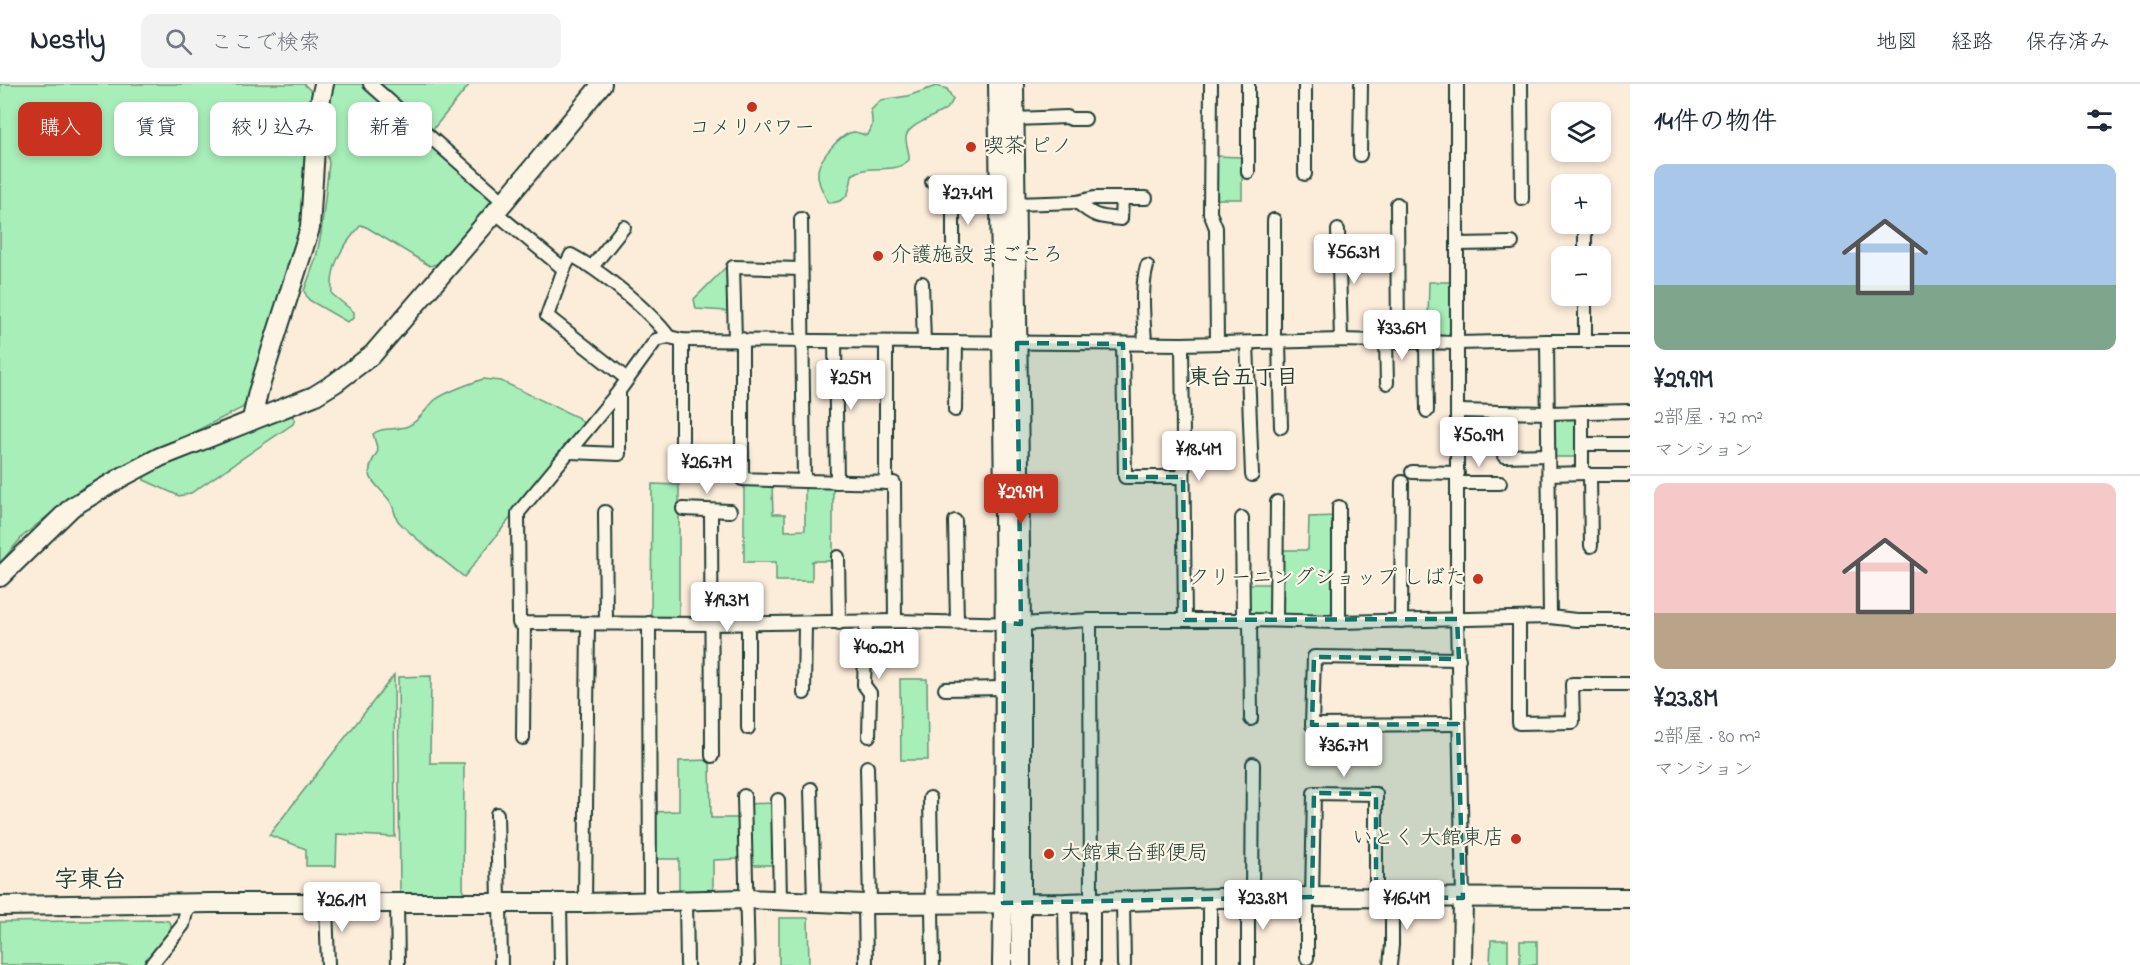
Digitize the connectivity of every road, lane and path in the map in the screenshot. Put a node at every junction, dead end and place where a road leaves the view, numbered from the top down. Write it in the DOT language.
graph roads {
  1 [pos="324,84"];
  2 [pos="370,84"];
  3 [pos="602,84"];
  4 [pos="998,84"];
  5 [pos="1014,84"];
  6 [pos="1211,84"];
  7 [pos="1248,84"];
  8 [pos="1305,84"];
  9 [pos="1361,84"];
  10 [pos="1456,84"];
  11 [pos="1521,84"];
  12 [pos="1015,119"];
  13 [pos="1085,119"];
  14 [pos="1360,155"];
  15 [pos="1248,172"];
  16 [pos="1305,174"];
  17 [pos="932,182"];
  18 [pos="960,194"];
  19 [pos="1122,198"];
  20 [pos="1146,198"];
  21 [pos="1522,199"];
  22 [pos="1008,200"];
  23 [pos="1077,202"];
  24 [pos="1397,204"];
  25 [pos="500,207"];
  26 [pos="801,219"];
  27 [pos="1274,220"];
  28 [pos="624,227"];
  29 [pos="1338,230"];
  30 [pos="1512,243"];
  31 [pos="1458,244"];
  32 [pos="954,251"];
  33 [pos="1147,266"];
  34 [pos="591,267"];
  35 [pos="564,269"];
  36 [pos="801,269"];
  37 [pos="922,283"];
  38 [pos="1585,306"];
  39 [pos="669,337"];
  40 [pos="739,339"];
  41 [pos="682,340"];
  42 [pos="1341,340"];
  43 [pos="1392,340"];
  44 [pos="1547,340"];
  45 [pos="801,341"];
  46 [pos="1426,341"];
  47 [pos="1585,341"];
  48 [pos="1630,341"];
  49 [pos="835,342"];
  50 [pos="886,342"];
  51 [pos="924,342"];
  52 [pos="956,342"];
  53 [pos="1276,342"];
  54 [pos="1010,343"];
  55 [pos="1217,343"];
  56 [pos="1247,343"];
  57 [pos="1458,343"];
  58 [pos="1123,344"];
  59 [pos="1145,344"];
  60 [pos="1182,344"];
  61 [pos="627,380"];
  62 [pos="1387,383"];
  63 [pos="619,391"];
  64 [pos="955,410"];
  65 [pos="1427,411"];
  66 [pos="1458,411"];
  67 [pos="1630,411"];
  68 [pos="1582,412"];
  69 [pos="1548,413"];
  70 [pos="252,419"];
  71 [pos="1281,427"];
  72 [pos="1582,444"];
  73 [pos="1630,444"];
  74 [pos="570,452"];
  75 [pos="1548,455"];
  76 [pos="1504,456"];
  77 [pos="682,458"];
  78 [pos="1412,472"];
  79 [pos="1549,474"];
  80 [pos="1588,474"];
  81 [pos="1252,475"];
  82 [pos="1630,475"];
  83 [pos="1184,477"];
  84 [pos="1457,478"];
  85 [pos="804,481"];
  86 [pos="837,482"];
  87 [pos="1402,482"];
  88 [pos="886,483"];
  89 [pos="1500,483"];
  90 [pos="1277,502"];
  91 [pos="1339,507"];
  92 [pos="683,509"];
  93 [pos="711,511"];
  94 [pos="605,512"];
  95 [pos="730,512"];
  96 [pos="1242,518"];
  97 [pos="955,522"];
  98 [pos="1591,546"];
  99 [pos="838,557"];
  100 [pos="0,577"];
  101 [pos="1550,617"];
  102 [pos="1519,618"];
  103 [pos="1457,619"];
  104 [pos="1090,620"];
  105 [pos="1185,620"];
  106 [pos="1246,620"];
  107 [pos="1276,620"];
  108 [pos="1630,620"];
  109 [pos="895,621"];
  110 [pos="1401,621"];
  111 [pos="748,622"];
  112 [pos="805,622"];
  113 [pos="866,622"];
  114 [pos="957,622"];
  115 [pos="1339,622"];
  116 [pos="524,623"];
  117 [pos="588,623"];
  118 [pos="606,623"];
  119 [pos="649,623"];
  120 [pos="839,623"];
  121 [pos="1012,623"];
  122 [pos="712,624"];
  123 [pos="1459,659"];
  124 [pos="1630,684"];
  125 [pos="1004,688"];
  126 [pos="945,689"];
  127 [pos="804,693"];
  128 [pos="1251,719"];
  129 [pos="1458,724"];
  130 [pos="748,728"];
  131 [pos="869,736"];
  132 [pos="523,738"];
  133 [pos="711,756"];
  134 [pos="1252,764"];
  135 [pos="867,767"];
  136 [pos="811,789"];
  137 [pos="744,796"];
  138 [pos="930,798"];
  139 [pos="778,800"];
  140 [pos="497,814"];
  141 [pos="1250,897"];
  142 [pos="1309,897"];
  143 [pos="1384,897"];
  144 [pos="1210,898"];
  145 [pos="1463,898"];
  146 [pos="1630,898"];
  147 [pos="747,899"];
  148 [pos="780,900"];
  149 [pos="650,901"];
  150 [pos="686,901"];
  151 [pos="1123,901"];
  152 [pos="398,902"];
  153 [pos="499,902"];
  154 [pos="814,902"];
  155 [pos="1092,902"];
  156 [pos="326,903"];
  157 [pos="560,903"];
  158 [pos="585,903"];
  159 [pos="1012,903"];
  160 [pos="1065,903"];
  161 [pos="188,904"];
  162 [pos="867,904"];
  163 [pos="931,904"];
  164 [pos="0,906"];
  165 [pos="1307,958"];
  166 [pos="151,965"];
  167 [pos="328,965"];
  168 [pos="398,965"];
  169 [pos="501,965"];
  170 [pos="561,965"];
  171 [pos="687,965"];
  172 [pos="748,965"];
  173 [pos="866,965"];
  174 [pos="933,965"];
  175 [pos="1002,965"];
  176 [pos="1021,965"];
  177 [pos="1066,965"];
  178 [pos="1093,965"];
  179 [pos="1124,965"];
  180 [pos="1210,965"];
  181 [pos="1248,965"];
  182 [pos="1390,965"];
  183 [pos="1462,965"];
  1 -- 70 [label="street"];
  2 -- 25 [label="street"];
  3 -- 25 [label="street"];
  4 -- 22 [label="street"];
  5 -- 12 [label="street"];
  6 -- 55 [label="street"];
  7 -- 15 [label="street"];
  8 -- 16 [label="street"];
  9 -- 14 [label="street"];
  10 -- 31 [label="street"];
  11 -- 21 [label="street"];
  12 -- 13 [label="street"];
  12 -- 22 [label="street"];
  17 -- 18 [label="street"];
  18 -- 22 [label="street"];
  18 -- 32 [label="street"];
  19 -- 20 [label="street"];
  19 -- 23 [label="street"];
  19 -- 23 [label="street"];
  22 -- 23 [label="street"];
  22 -- 54 [label="street"];
  24 -- 43 [label="street"];
  25 -- 35 [label="street"];
  25 -- 70 [label="street"];
  26 -- 36 [label="street"];
  27 -- 53 [label="street"];
  28 -- 34 [label="street"];
  29 -- 42 [label="street"];
  30 -- 31 [label="street"];
  31 -- 57 [label="street"];
  33 -- 59 [label="street"];
  34 -- 35 [label="street"];
  34 -- 39 [label="street"];
  35 -- 61 [label="street"];
  36 -- 40 [label="street"];
  36 -- 45 [label="street"];
  37 -- 51 [label="street"];
  38 -- 47 [label="street"];
  39 -- 41 [label="street"];
  39 -- 61 [label="street"];
  40 -- 41 [label="street"];
  40 -- 45 [label="street"];
  40 -- 85 [label="street"];
  41 -- 77 [label="street"];
  42 -- 43 [label="street"];
  42 -- 53 [label="street"];
  43 -- 46 [label="street"];
  43 -- 62 [label="street"];
  44 -- 47 [label="street"];
  44 -- 57 [label="street"];
  44 -- 69 [label="street"];
  45 -- 49 [label="street"];
  45 -- 85 [label="street"];
  46 -- 57 [label="street"];
  46 -- 65 [label="street"];
  47 -- 48 [label="street"];
  49 -- 50 [label="street"];
  49 -- 86 [label="street"];
  50 -- 51 [label="street"];
  50 -- 88 [label="street"];
  51 -- 52 [label="street"];
  52 -- 54 [label="street"];
  52 -- 64 [label="street"];
  53 -- 56 [label="street"];
  53 -- 71 [label="street"];
  54 -- 58 [label="street"];
  54 -- 121 [label="street"];
  55 -- 56 [label="street"];
  55 -- 60 [label="street"];
  56 -- 81 [label="street"];
  57 -- 66 [label="street"];
  58 -- 59 [label="street"];
  58 -- 83 [label="street"];
  59 -- 60 [label="street"];
  60 -- 83 [label="street"];
  61 -- 63 [label="street"];
  63 -- 74 [label="street"];
  63 -- 74 [label="street"];
  66 -- 69 [label="street"];
  66 -- 84 [label="street"];
  67 -- 68 [label="street"];
  68 -- 69 [label="street"];
  68 -- 72 [label="street"];
  69 -- 75 [label="street"];
  70 -- 100 [label="street"];
  72 -- 73 [label="street"];
  72 -- 80 [label="street"];
  74 -- 116 [label="street"];
  75 -- 76 [label="street"];
  75 -- 79 [label="street"];
  78 -- 84 [label="street"];
  79 -- 80 [label="street"];
  79 -- 101 [label="street"];
  80 -- 82 [label="street"];
  80 -- 98 [label="street"];
  83 -- 105 [label="street"];
  84 -- 89 [label="street"];
  84 -- 103 [label="street"];
  85 -- 86 [label="street"];
  86 -- 88 [label="street"];
  87 -- 110 [label="street"];
  88 -- 109 [label="street"];
  90 -- 107 [label="street"];
  91 -- 115 [label="street"];
  92 -- 93 [label="street"];
  93 -- 95 [label="street"];
  93 -- 122 [label="street"];
  94 -- 118 [label="street"];
  96 -- 106 [label="street"];
  97 -- 114 [label="street"];
  99 -- 120 [label="street"];
  101 -- 102 [label="street"];
  101 -- 108 [label="street"];
  102 -- 103 [label="street"];
  102 -- 124 [label="street"];
  103 -- 110 [label="street"];
  103 -- 123 [label="street"];
  104 -- 105 [label="street"];
  104 -- 121 [label="street"];
  104 -- 155 [label="street"];
  105 -- 106 [label="street"];
  106 -- 107 [label="street"];
  106 -- 128 [label="street"];
  107 -- 115 [label="street"];
  109 -- 113 [label="street"];
  109 -- 114 [label="street"];
  110 -- 115 [label="street"];
  111 -- 112 [label="street"];
  111 -- 122 [label="street"];
  111 -- 130 [label="street"];
  112 -- 120 [label="street"];
  112 -- 127 [label="street"];
  113 -- 120 [label="street"];
  113 -- 131 [label="street"];
  114 -- 121 [label="street"];
  116 -- 117 [label="street"];
  116 -- 132 [label="street"];
  117 -- 118 [label="street"];
  117 -- 158 [label="street"];
  118 -- 119 [label="street"];
  119 -- 122 [label="street"];
  119 -- 149 [label="street"];
  121 -- 125 [label="street"];
  121 -- 159 [label="street"];
  122 -- 133 [label="street"];
  123 -- 129 [label="street"];
  123 -- 129 [label="street"];
  125 -- 126 [label="street"];
  125 -- 159 [label="street"];
  129 -- 145 [label="street"];
  134 -- 141 [label="street"];
  135 -- 162 [label="street"];
  136 -- 154 [label="street"];
  137 -- 147 [label="street"];
  138 -- 163 [label="street"];
  139 -- 148 [label="street"];
  140 -- 153 [label="street"];
  141 -- 142 [label="street"];
  141 -- 144 [label="street"];
  141 -- 181 [label="street"];
  142 -- 143 [label="street"];
  142 -- 143 [label="street"];
  142 -- 165 [label="street"];
  143 -- 145 [label="street"];
  143 -- 182 [label="street"];
  144 -- 151 [label="street"];
  144 -- 180 [label="street"];
  145 -- 146 [label="street"];
  145 -- 183 [label="street"];
  147 -- 148 [label="street"];
  147 -- 150 [label="street"];
  147 -- 172 [label="street"];
  148 -- 154 [label="street"];
  149 -- 150 [label="street"];
  149 -- 158 [label="street"];
  150 -- 171 [label="street"];
  151 -- 155 [label="street"];
  151 -- 179 [label="street"];
  152 -- 153 [label="street"];
  152 -- 156 [label="street"];
  152 -- 168 [label="street"];
  153 -- 157 [label="street"];
  153 -- 169 [label="street"];
  154 -- 162 [label="street"];
  155 -- 160 [label="street"];
  155 -- 178 [label="street"];
  156 -- 161 [label="street"];
  156 -- 167 [label="street"];
  157 -- 158 [label="street"];
  157 -- 170 [label="street"];
  159 -- 160 [label="street"];
  159 -- 163 [label="street"];
  159 -- 175 [label="street"];
  159 -- 176 [label="street"];
  160 -- 177 [label="street"];
  161 -- 164 [label="street"];
  161 -- 166 [label="street"];
  162 -- 163 [label="street"];
  162 -- 173 [label="street"];
  163 -- 174 [label="street"];
}
